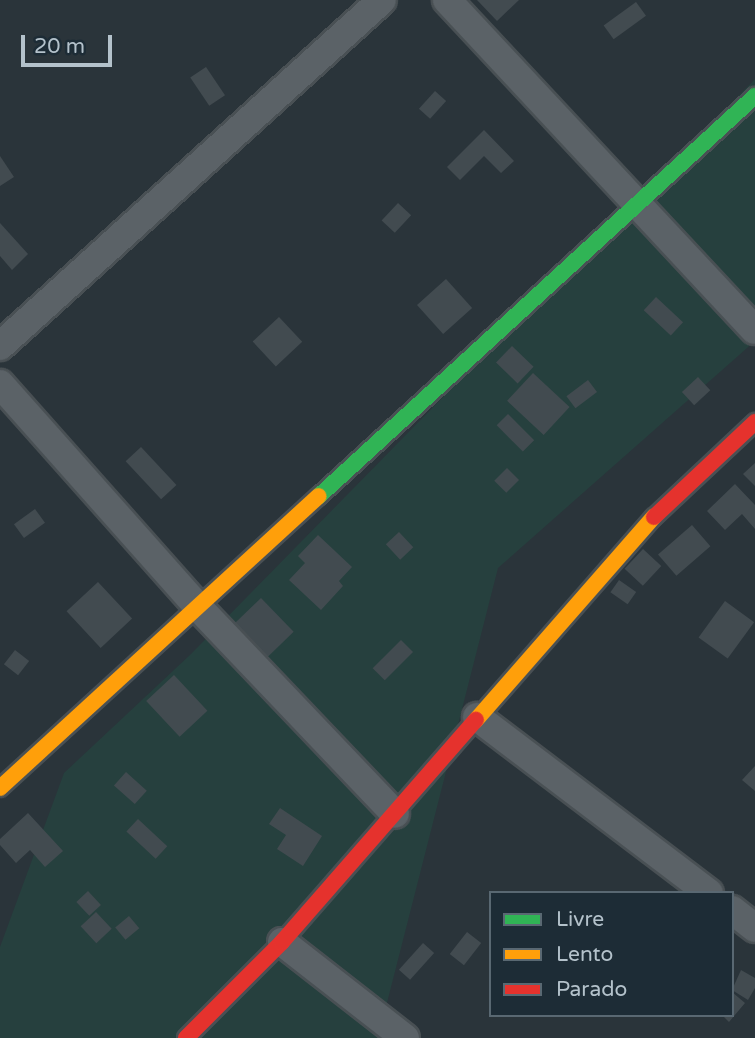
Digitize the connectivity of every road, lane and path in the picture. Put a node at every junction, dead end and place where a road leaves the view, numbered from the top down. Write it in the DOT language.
graph roads {
  1 [pos="382,0"];
  2 [pos="447,0"];
  3 [pos="755,96"];
  4 [pos="638,203"];
  5 [pos="755,330"];
  6 [pos="0,346"];
  7 [pos="0,384"];
  8 [pos="755,422"];
  9 [pos="199,608"];
  10 [pos="477,717"];
  11 [pos="0,788"];
  12 [pos="395,814"];
  13 [pos="706,891"];
  14 [pos="734,912"];
  15 [pos="755,928"];
  16 [pos="282,942"];
  17 [pos="186,1038"];
  18 [pos="405,1038"];
  1 -- 6 [label="street"];
  2 -- 4 [label="street"];
  3 -- 4 [label="street"];
  4 -- 5 [label="street"];
  4 -- 9 [label="street"];
  7 -- 9 [label="street"];
  8 -- 10 [label="street"];
  9 -- 11 [label="street"];
  9 -- 12 [label="street"];
  10 -- 12 [label="street"];
  10 -- 13 [label="street"];
  12 -- 16 [label="street"];
  14 -- 15 [label="street"];
  16 -- 17 [label="street"];
  16 -- 18 [label="street"];
}
